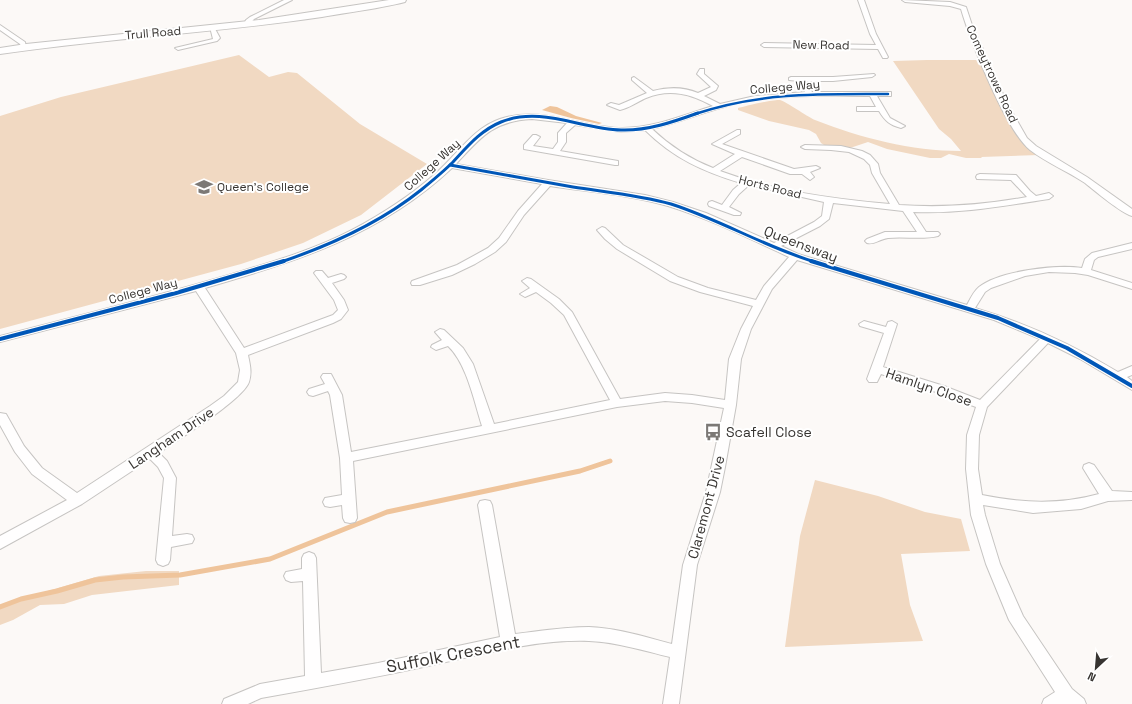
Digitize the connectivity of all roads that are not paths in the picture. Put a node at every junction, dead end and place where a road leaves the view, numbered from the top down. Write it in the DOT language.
graph roads {
  1 [pos="289,0"];
  2 [pos="402,0"];
  3 [pos="861,0"];
  4 [pos="905,0"];
  5 [pos="247,24"];
  6 [pos="0,27"];
  7 [pos="212,28"];
  8 [pos="215,40"];
  9 [pos="223,40"];
  10 [pos="763,44"];
  11 [pos="879,46"];
  12 [pos="24,47"];
  13 [pos="178,48"];
  14 [pos="0,51"];
  15 [pos="885,57"];
  16 [pos="690,74"];
  17 [pos="860,75"];
  18 [pos="872,75"];
  19 [pos="634,79"];
  20 [pos="791,79"];
  21 [pos="801,79"];
  22 [pos="867,80"];
  23 [pos="651,93"];
  24 [pos="809,93"];
  25 [pos="872,94"];
  26 [pos="888,94"];
  27 [pos="700,95"];
  28 [pos="611,106"];
  29 [pos="718,106"];
  30 [pos="620,108"];
  31 [pos="860,109"];
  32 [pos="880,109"];
  33 [pos="629,112"];
  34 [pos="572,123"];
  35 [pos="901,126"];
  36 [pos="647,128"];
  37 [pos="737,132"];
  38 [pos="536,137"];
  39 [pos="805,147"];
  40 [pos="555,152"];
  41 [pos="741,154"];
  42 [pos="615,164"];
  43 [pos="450,165"];
  44 [pos="875,166"];
  45 [pos="886,167"];
  46 [pos="816,168"];
  47 [pos="714,171"];
  48 [pos="980,177"];
  49 [pos="1013,177"];
  50 [pos="1024,177"];
  51 [pos="748,182"];
  52 [pos="548,183"];
  53 [pos="1049,196"];
  54 [pos="1034,198"];
  55 [pos="829,200"];
  56 [pos="712,204"];
  57 [pos="895,207"];
  58 [pos="724,208"];
  59 [pos="906,208"];
  60 [pos="737,213"];
  61 [pos="1132,213"];
  62 [pos="935,234"];
  63 [pos="923,235"];
  64 [pos="596,240"];
  65 [pos="870,241"];
  66 [pos="1131,246"];
  67 [pos="773,247"];
  68 [pos="795,256"];
  69 [pos="1086,271"];
  70 [pos="319,273"];
  71 [pos="341,277"];
  72 [pos="527,281"];
  73 [pos="325,282"];
  74 [pos="416,283"];
  75 [pos="1132,286"];
  76 [pos="199,287"];
  77 [pos="537,288"];
  78 [pos="524,294"];
  79 [pos="759,304"];
  80 [pos="969,310"];
  81 [pos="864,324"];
  82 [pos="440,332"];
  83 [pos="1047,338"];
  84 [pos="0,339"];
  85 [pos="449,341"];
  86 [pos="436,347"];
  87 [pos="242,352"];
  88 [pos="1132,370"];
  89 [pos="1118,377"];
  90 [pos="1132,386"];
  91 [pos="313,392"];
  92 [pos="617,403"];
  93 [pos="730,405"];
  94 [pos="982,405"];
  95 [pos="2,417"];
  96 [pos="489,428"];
  97 [pos="151,452"];
  98 [pos="346,458"];
  99 [pos="1089,468"];
  100 [pos="1108,496"];
  101 [pos="1128,496"];
  102 [pos="348,499"];
  103 [pos="976,499"];
  104 [pos="77,500"];
  105 [pos="330,502"];
  106 [pos="485,505"];
  107 [pos="350,518"];
  108 [pos="188,539"];
  109 [pos="0,543"];
  110 [pos="165,543"];
  111 [pos="309,558"];
  112 [pos="163,560"];
  113 [pos="309,574"];
  114 [pos="291,576"];
  115 [pos="509,642"];
  116 [pos="678,652"];
  117 [pos="313,681"];
  118 [pos="1072,699"];
  119 [pos="230,704"];
  120 [pos="670,704"];
  121 [pos="1050,704"];
  1 -- 5 [label="street"];
  2 -- 5 [label="street, Trull Road"];
  3 -- 11 [label="street"];
  4 -- 61 [label="street, Comeytrowe Road"];
  5 -- 7 [label="street, Trull Road"];
  6 -- 12 [label="street"];
  7 -- 8 [label="street"];
  7 -- 12 [label="street, Trull Road"];
  8 -- 9 [label="street"];
  8 -- 13 [label="street"];
  10 -- 11 [label="street, New Road"];
  11 -- 15 [label="street"];
  12 -- 14 [label="street, Trull Road"];
  16 -- 27 [label="street"];
  17 -- 18 [label="street"];
  17 -- 21 [label="street"];
  17 -- 22 [label="street"];
  19 -- 23 [label="street"];
  20 -- 21 [label="street"];
  21 -- 24 [label="street"];
  23 -- 27 [label="street"];
  23 -- 30 [label="street"];
  24 -- 25 [label="street, College Way"];
  24 -- 29 [label="street, College Way"];
  25 -- 26 [label="street, College Way"];
  25 -- 32 [label="street"];
  27 -- 29 [label="street"];
  28 -- 30 [label="street"];
  29 -- 36 [label="street, College Way"];
  30 -- 33 [label="street"];
  31 -- 32 [label="street"];
  32 -- 35 [label="street"];
  34 -- 36 [label="street, College Way"];
  34 -- 40 [label="street"];
  34 -- 43 [label="street, College Way"];
  36 -- 47 [label="street, Horts Road"];
  37 -- 41 [label="street"];
  38 -- 40 [label="street"];
  39 -- 44 [label="street"];
  40 -- 42 [label="street"];
  41 -- 46 [label="street"];
  41 -- 47 [label="street"];
  43 -- 52 [label="street, Queensway"];
  43 -- 76 [label="street, College Way"];
  44 -- 45 [label="street"];
  44 -- 57 [label="street"];
  47 -- 51 [label="street, Horts Road"];
  48 -- 49 [label="street"];
  49 -- 50 [label="street"];
  49 -- 54 [label="street"];
  51 -- 55 [label="street, Horts Road"];
  51 -- 58 [label="street"];
  52 -- 67 [label="street, Queensway"];
  52 -- 74 [label="street"];
  53 -- 54 [label="street, Horts Road"];
  54 -- 59 [label="street, Horts Road"];
  55 -- 57 [label="street, Horts Road"];
  55 -- 67 [label="street"];
  56 -- 58 [label="street"];
  57 -- 59 [label="street, Horts Road"];
  58 -- 60 [label="street"];
  59 -- 63 [label="street"];
  62 -- 63 [label="street"];
  63 -- 65 [label="street"];
  64 -- 79 [label="street"];
  66 -- 69 [label="street"];
  67 -- 68 [label="street, Queensway"];
  68 -- 79 [label="street, Claremont Drive"];
  68 -- 80 [label="street, Queensway"];
  69 -- 75 [label="street"];
  69 -- 80 [label="street"];
  70 -- 73 [label="street"];
  71 -- 73 [label="street"];
  72 -- 77 [label="street"];
  73 -- 87 [label="street"];
  76 -- 84 [label="street, College Way"];
  76 -- 87 [label="street, Langham Drive"];
  77 -- 78 [label="street"];
  77 -- 92 [label="street"];
  79 -- 93 [label="street, Claremont Drive"];
  80 -- 83 [label="street, Queensway"];
  81 -- 94 [label="street, Hamlyn Close"];
  82 -- 85 [label="street"];
  83 -- 89 [label="street, Queensway"];
  83 -- 94 [label="street"];
  85 -- 86 [label="street"];
  85 -- 96 [label="street"];
  87 -- 97 [label="street, Langham Drive"];
  88 -- 89 [label="street"];
  89 -- 90 [label="street, Queensway"];
  91 -- 98 [label="street"];
  92 -- 93 [label="street"];
  92 -- 96 [label="street"];
  93 -- 116 [label="street, Claremont Drive"];
  94 -- 103 [label="street"];
  95 -- 104 [label="street"];
  96 -- 98 [label="street"];
  97 -- 104 [label="street, Langham Drive"];
  97 -- 110 [label="street"];
  98 -- 102 [label="street"];
  99 -- 100 [label="street"];
  100 -- 101 [label="street"];
  100 -- 103 [label="street"];
  102 -- 105 [label="street"];
  102 -- 107 [label="street"];
  103 -- 118 [label="street"];
  104 -- 109 [label="street, Langham Drive"];
  106 -- 115 [label="street"];
  108 -- 110 [label="street"];
  110 -- 112 [label="street"];
  111 -- 113 [label="street"];
  113 -- 114 [label="street"];
  113 -- 117 [label="street"];
  115 -- 116 [label="street, Suffolk Crescent"];
  115 -- 117 [label="street, Suffolk Crescent"];
  116 -- 120 [label="street, Claremont Drive"];
  117 -- 119 [label="street, Suffolk Crescent"];
  118 -- 121 [label="street"];
}
